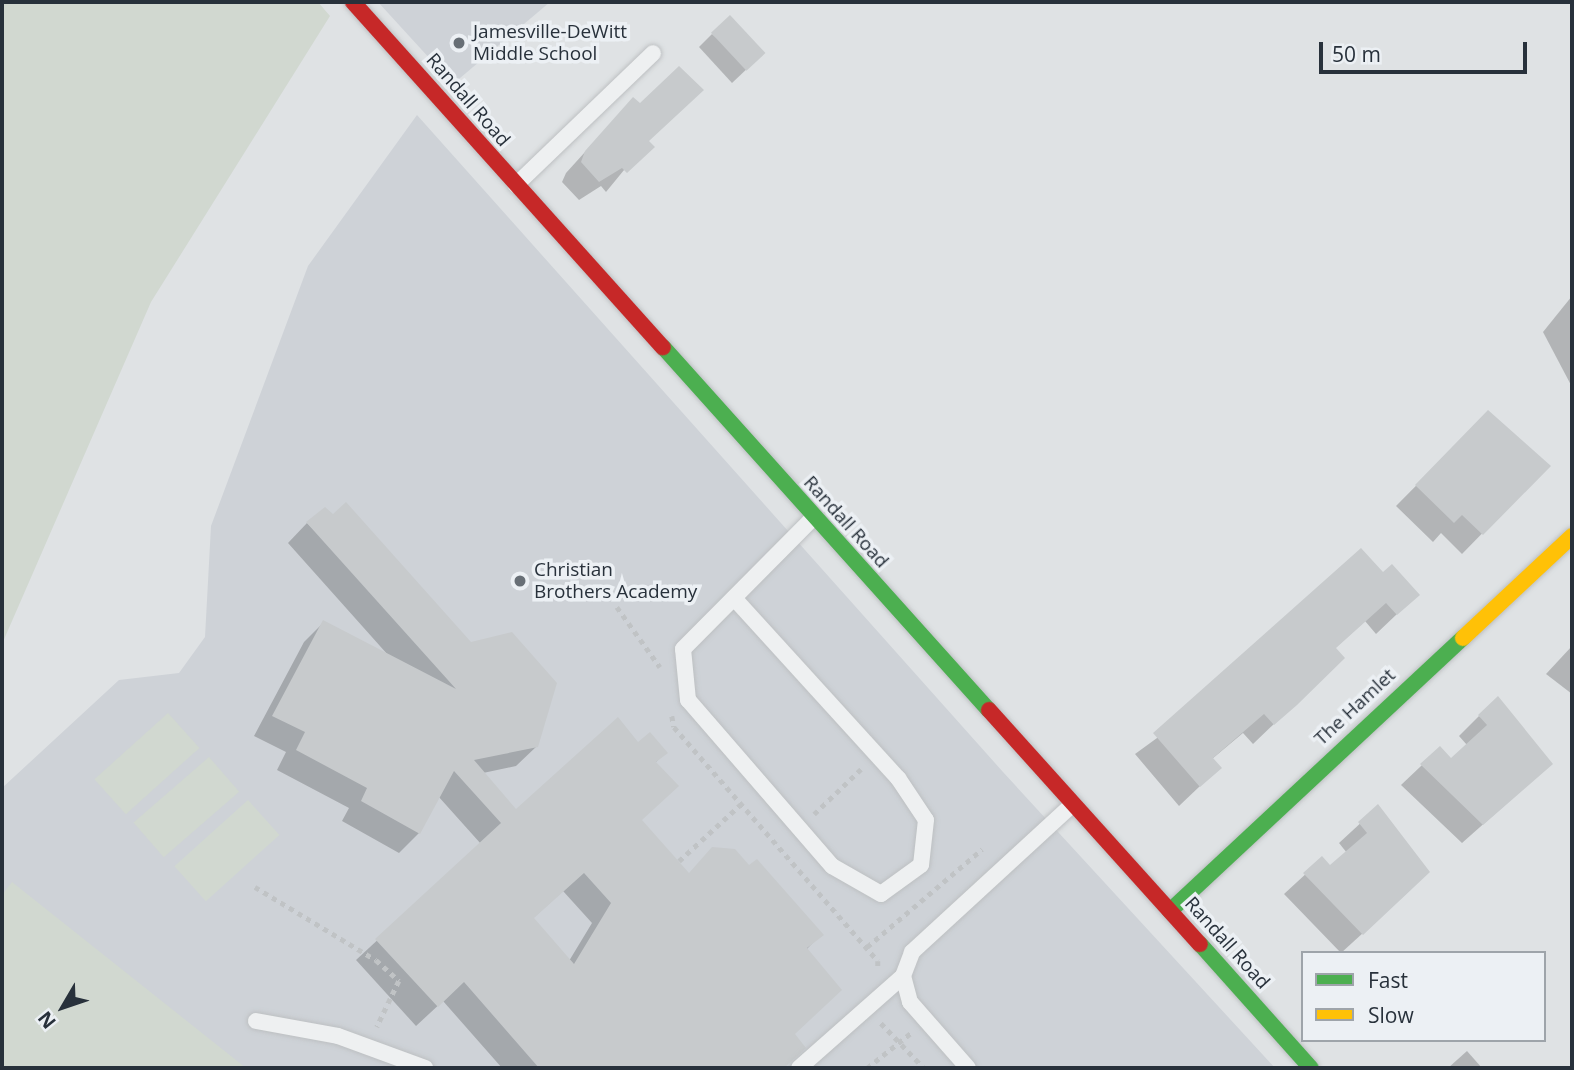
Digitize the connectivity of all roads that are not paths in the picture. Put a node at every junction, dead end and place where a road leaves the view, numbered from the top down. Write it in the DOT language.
graph roads {
  1 [pos="353,2"];
  2 [pos="653,52"];
  3 [pos="516,185"];
  4 [pos="813,517"];
  5 [pos="1572,536"];
  6 [pos="734,598"];
  7 [pos="1073,804"];
  8 [pos="1170,911"];
  9 [pos="904,976"];
  10 [pos="256,1021"];
  11 [pos="425,1068"];
  12 [pos="799,1068"];
  13 [pos="968,1068"];
  14 [pos="1311,1068"];
  1 -- 3 [label="street, Randall Road"];
  2 -- 3 [label="lane"];
  3 -- 4 [label="street, Randall Road"];
  4 -- 6 [label="lane"];
  4 -- 7 [label="street, Randall Road"];
  5 -- 8 [label="street, The Hamlet"];
  6 -- 6 [label="lane"];
  7 -- 8 [label="street, Randall Road"];
  7 -- 9 [label="lane"];
  8 -- 14 [label="street, Randall Road"];
  9 -- 12 [label="lane"];
  9 -- 13 [label="lane"];
  10 -- 11 [label="lane"];
}
